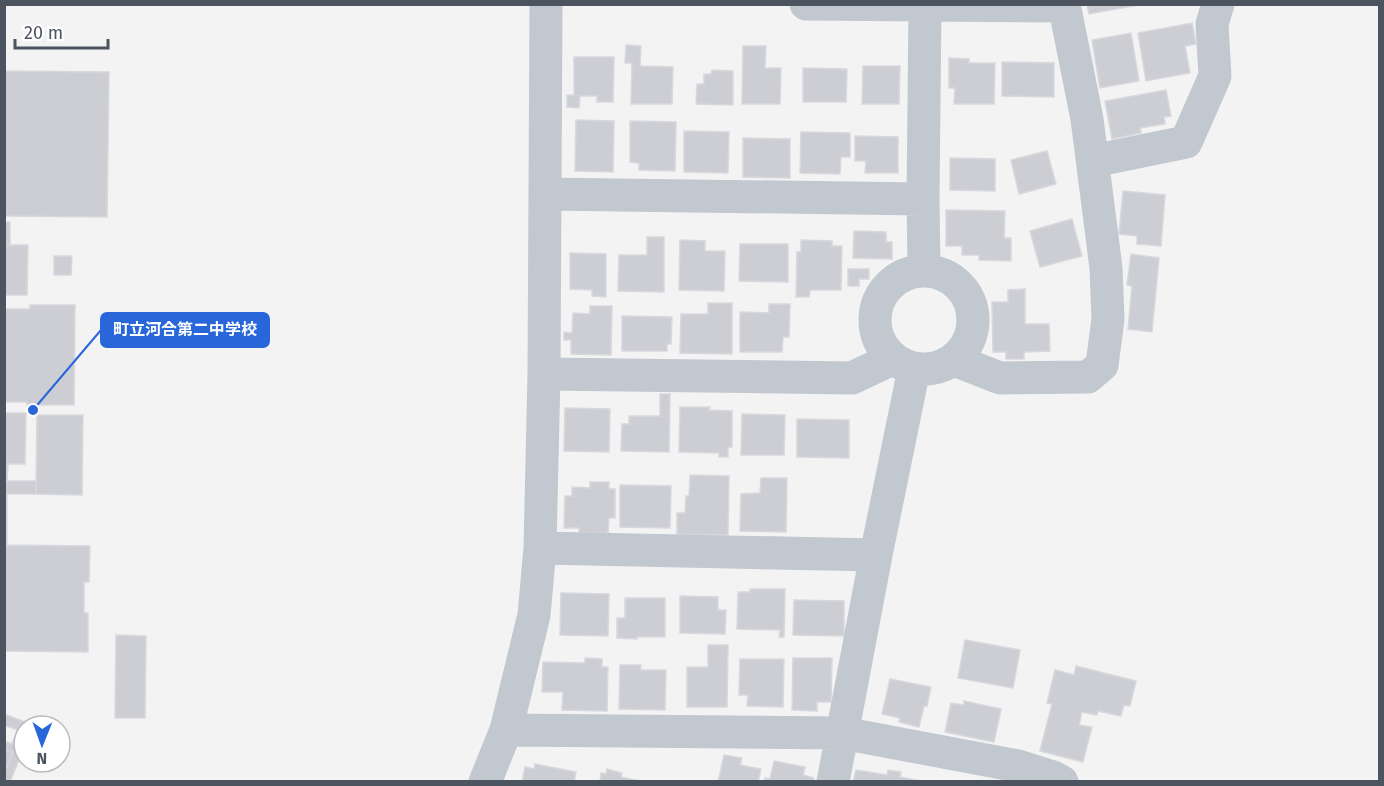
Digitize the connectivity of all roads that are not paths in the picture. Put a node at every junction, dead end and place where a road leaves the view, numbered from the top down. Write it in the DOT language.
graph roads {
  1 [pos="546,4"];
  2 [pos="806,4"];
  3 [pos="1218,4"];
  4 [pos="925,5"];
  5 [pos="1064,5"];
  6 [pos="1093,161"];
  7 [pos="545,194"];
  8 [pos="923,199"];
  9 [pos="924,270"];
  10 [pos="954,360"];
  11 [pos="903,364"];
  12 [pos="544,374"];
  13 [pos="540,548"];
  14 [pos="876,555"];
  15 [pos="506,730"];
  16 [pos="842,733"];
  17 [pos="1016,774"];
  18 [pos="485,782"];
  19 [pos="833,782"];
  20 [pos="1062,782"];
  1 -- 7 [label="street"];
  2 -- 4 [label="street"];
  3 -- 6 [label="street"];
  4 -- 5 [label="street"];
  4 -- 8 [label="street"];
  5 -- 6 [label="street"];
  6 -- 10 [label="street"];
  7 -- 8 [label="street"];
  7 -- 12 [label="street"];
  8 -- 9 [label="street"];
  9 -- 10 [label="street"];
  9 -- 11 [label="street"];
  10 -- 11 [label="street"];
  11 -- 12 [label="street"];
  11 -- 14 [label="street"];
  12 -- 13 [label="street"];
  13 -- 14 [label="street"];
  13 -- 15 [label="street"];
  14 -- 16 [label="street"];
  15 -- 16 [label="street"];
  15 -- 18 [label="street"];
  16 -- 17 [label="street"];
  16 -- 19 [label="street"];
  17 -- 20 [label="street"];
}
